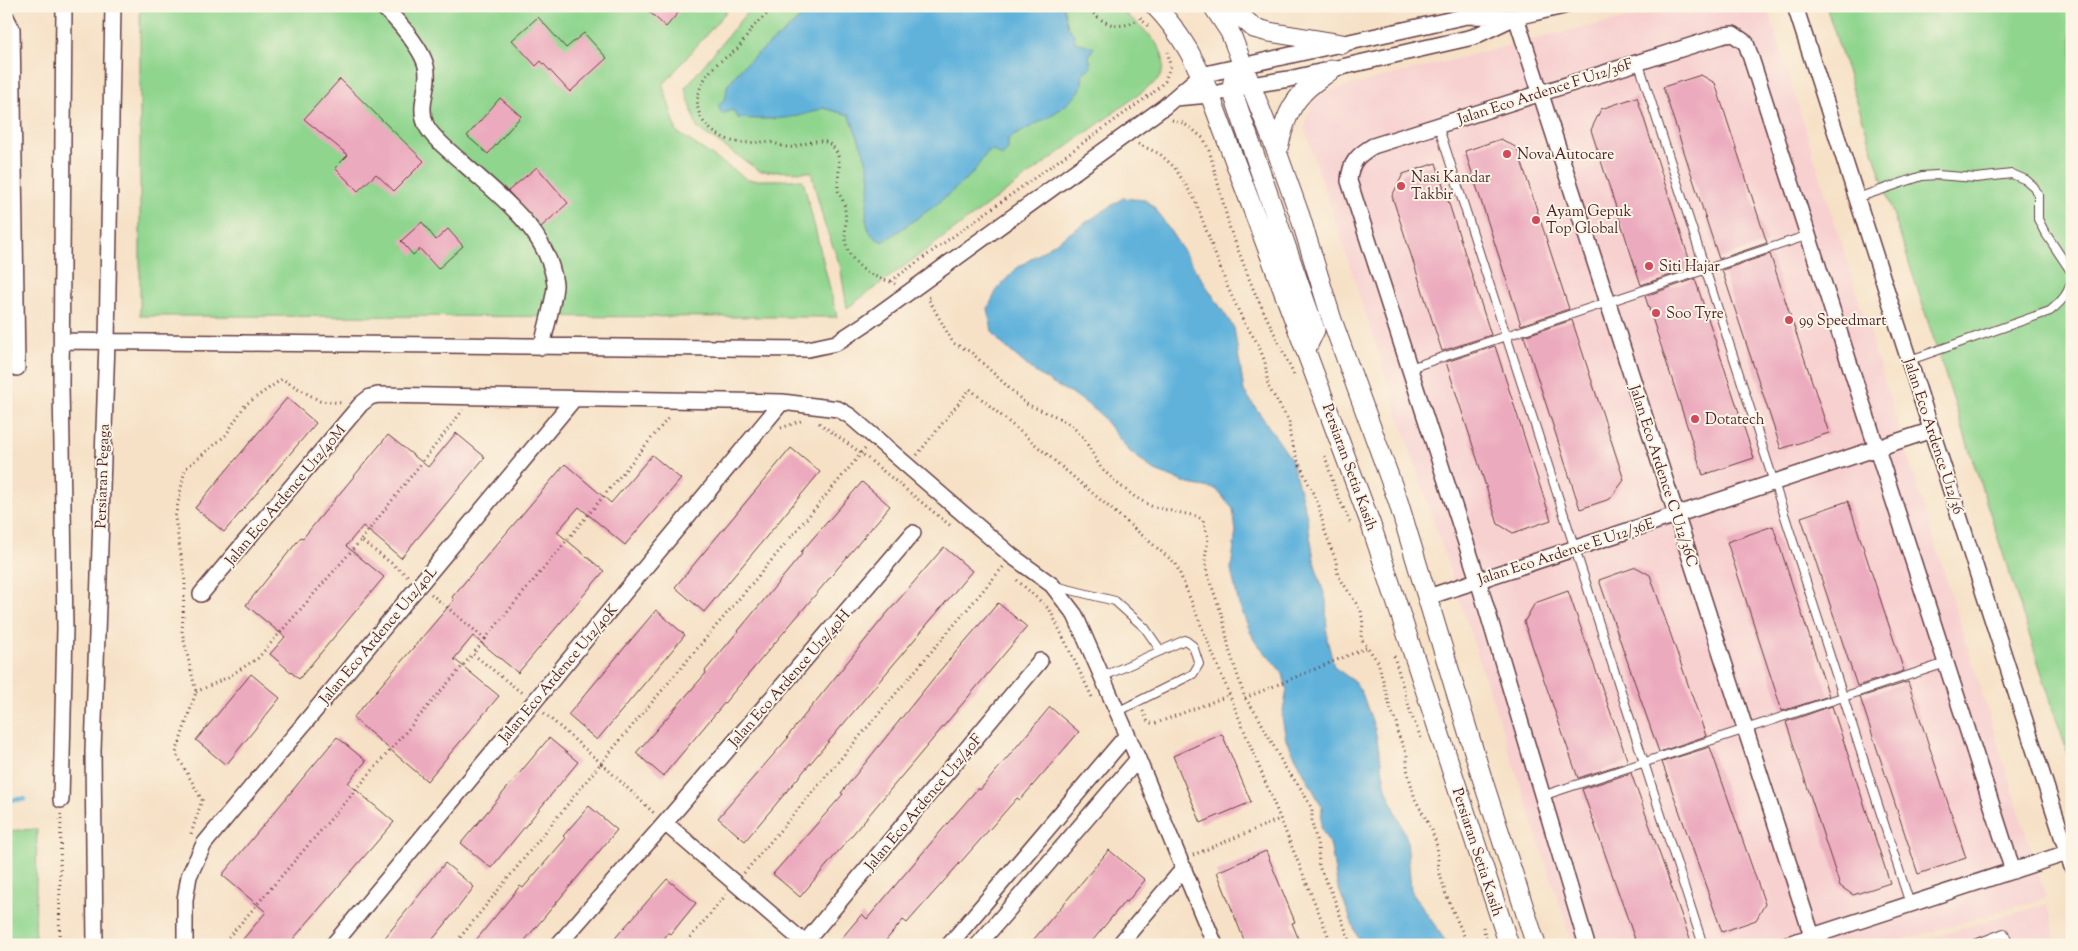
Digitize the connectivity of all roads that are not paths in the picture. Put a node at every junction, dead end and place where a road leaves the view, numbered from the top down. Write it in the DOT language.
graph roads {
  1 [pos="64,6"];
  2 [pos="113,6"];
  3 [pos="381,6"];
  4 [pos="1213,6"];
  5 [pos="1229,6"];
  6 [pos="1564,6"];
  7 [pos="1794,6"];
  8 [pos="1156,7"];
  9 [pos="6,17"];
  10 [pos="1516,17"];
  11 [pos="1342,44"];
  12 [pos="1638,61"];
  13 [pos="1243,65"];
  14 [pos="1331,70"];
  15 [pos="1201,75"];
  16 [pos="1251,85"];
  17 [pos="1232,90"];
  18 [pos="1541,92"];
  19 [pos="1210,95"];
  20 [pos="1170,108"];
  21 [pos="1438,125"];
  22 [pos="1278,152"];
  23 [pos="1857,198"];
  24 [pos="1809,236"];
  25 [pos="1705,269"];
  26 [pos="2072,274"];
  27 [pos="1608,303"];
  28 [pos="1506,336"];
  29 [pos="62,341"];
  30 [pos="107,342"];
  31 [pos="542,347"];
  32 [pos="1306,349"];
  33 [pos="1910,360"];
  34 [pos="17,368"];
  35 [pos="1410,368"];
  36 [pos="574,399"];
  37 [pos="782,402"];
  38 [pos="1932,430"];
  39 [pos="1877,448"];
  40 [pos="1774,482"];
  41 [pos="1677,514"];
  42 [pos="913,533"];
  43 [pos="1575,548"];
  44 [pos="1478,580"];
  45 [pos="1052,585"];
  46 [pos="202,594"];
  47 [pos="1428,596"];
  48 [pos="1161,651"];
  49 [pos="1040,661"];
  50 [pos="1946,663"];
  51 [pos="1102,677"];
  52 [pos="1843,697"];
  53 [pos="1117,712"];
  54 [pos="1746,729"];
  55 [pos="1127,735"];
  56 [pos="1138,759"];
  57 [pos="1644,762"];
  58 [pos="1542,796"];
  59 [pos="61,800"];
  60 [pos="665,823"];
  61 [pos="2070,860"];
  62 [pos="1182,864"];
  63 [pos="2014,871"];
  64 [pos="1910,904"];
  65 [pos="1812,936"];
  66 [pos="805,944"];
  67 [pos="95,945"];
  68 [pos="185,945"];
  69 [pos="333,945"];
  70 [pos="558,945"];
  71 [pos="949,945"];
  72 [pos="978,945"];
  73 [pos="1119,945"];
  74 [pos="1215,945"];
  75 [pos="1509,945"];
  76 [pos="1536,945"];
  77 [pos="1587,945"];
  78 [pos="1703,945"];
  79 [pos="1785,945"];
  80 [pos="1973,945"];
  81 [pos="2009,945"];
  1 -- 29 [label="street"];
  2 -- 30 [label="street, Persiaran Pegaga"];
  3 -- 31 [label="street"];
  4 -- 13 [label="street, Persiaran Setia Kasih"];
  5 -- 11 [label="street"];
  6 -- 10 [label="street"];
  7 -- 23 [label="street, Jalan Eco Ardence U12/36"];
  8 -- 15 [label="street, Persiaran Setia Kasih"];
  9 -- 34 [label="street"];
  10 -- 11 [label="street"];
  10 -- 14 [label="street"];
  10 -- 18 [label="street, Jalan Eco Ardence C U12/36C"];
  11 -- 13 [label="street"];
  12 -- 18 [label="street, Jalan Eco Ardence F U12/36F"];
  12 -- 24 [label="street, Jalan Eco Ardence F U12/36F"];
  12 -- 25 [label="lane"];
  13 -- 15 [label="street"];
  13 -- 16 [label="street, Persiaran Setia Kasih"];
  13 -- 17 [label="street"];
  14 -- 16 [label="street"];
  14 -- 22 [label="street"];
  15 -- 19 [label="street, Persiaran Setia Kasih"];
  15 -- 20 [label="street"];
  16 -- 17 [label="street"];
  16 -- 22 [label="street, Persiaran Setia Kasih"];
  17 -- 19 [label="street"];
  17 -- 32 [label="street"];
  18 -- 21 [label="street, Jalan Eco Ardence F U12/36F"];
  18 -- 27 [label="street, Jalan Eco Ardence C U12/36C"];
  19 -- 20 [label="street"];
  19 -- 32 [label="street, Persiaran Setia Kasih"];
  20 -- 31 [label="street"];
  21 -- 28 [label="lane"];
  21 -- 35 [label="street, Jalan Eco Ardence F U12/36F"];
  22 -- 47 [label="street, Persiaran Setia Kasih"];
  23 -- 26 [label="lane"];
  23 -- 33 [label="street, Jalan Eco Ardence U12/36"];
  24 -- 25 [label="lane"];
  24 -- 39 [label="street"];
  25 -- 27 [label="lane"];
  25 -- 40 [label="lane"];
  26 -- 33 [label="lane"];
  27 -- 28 [label="lane"];
  27 -- 41 [label="street, Jalan Eco Ardence C U12/36C"];
  28 -- 35 [label="lane"];
  28 -- 43 [label="lane"];
  29 -- 30 [label="street"];
  29 -- 59 [label="street"];
  30 -- 31 [label="street"];
  30 -- 67 [label="street, Persiaran Pegaga"];
  32 -- 75 [label="street, Persiaran Setia Kasih"];
  33 -- 38 [label="street, Jalan Eco Ardence U12/36"];
  35 -- 44 [label="street"];
  36 -- 37 [label="street"];
  36 -- 46 [label="street, Jalan Eco Ardence U12/40M"];
  36 -- 68 [label="street, Jalan Eco Ardence U12/40L"];
  37 -- 45 [label="street"];
  37 -- 69 [label="street, Jalan Eco Ardence U12/40K"];
  38 -- 39 [label="street, Jalan Eco Ardence E U12/36E"];
  38 -- 61 [label="street, Jalan Eco Ardence U12/36"];
  39 -- 40 [label="street, Jalan Eco Ardence E U12/36E"];
  39 -- 50 [label="street"];
  40 -- 41 [label="street, Jalan Eco Ardence E U12/36E"];
  40 -- 52 [label="lane"];
  41 -- 43 [label="street, Jalan Eco Ardence E U12/36E"];
  41 -- 54 [label="street, Jalan Eco Ardence C U12/36C"];
  42 -- 60 [label="street, Jalan Eco Ardence U12/40H"];
  43 -- 44 [label="street, Jalan Eco Ardence E U12/36E"];
  43 -- 57 [label="lane"];
  44 -- 47 [label="street, Jalan Eco Ardence E U12/36E"];
  44 -- 58 [label="street"];
  45 -- 48 [label="lane"];
  45 -- 51 [label="street"];
  47 -- 76 [label="street, Persiaran Setia Kasih"];
  48 -- 51 [label="lane"];
  48 -- 53 [label="lane"];
  49 -- 66 [label="street, Jalan Eco Ardence U12/40F"];
  50 -- 52 [label="lane"];
  50 -- 63 [label="street"];
  51 -- 53 [label="street"];
  52 -- 54 [label="lane"];
  52 -- 64 [label="lane"];
  53 -- 55 [label="street"];
  54 -- 57 [label="lane"];
  54 -- 65 [label="street, Jalan Eco Ardence C U12/36C"];
  55 -- 56 [label="street"];
  55 -- 71 [label="street"];
  56 -- 62 [label="street"];
  56 -- 72 [label="street"];
  57 -- 58 [label="lane"];
  57 -- 78 [label="lane"];
  58 -- 77 [label="street"];
  60 -- 66 [label="street"];
  60 -- 70 [label="street, Jalan Eco Ardence U12/40H"];
  61 -- 63 [label="street"];
  62 -- 73 [label="street"];
  62 -- 74 [label="street"];
  63 -- 64 [label="street"];
  64 -- 65 [label="street"];
  65 -- 79 [label="street"];
  80 -- 81 [label="lane"];
}
